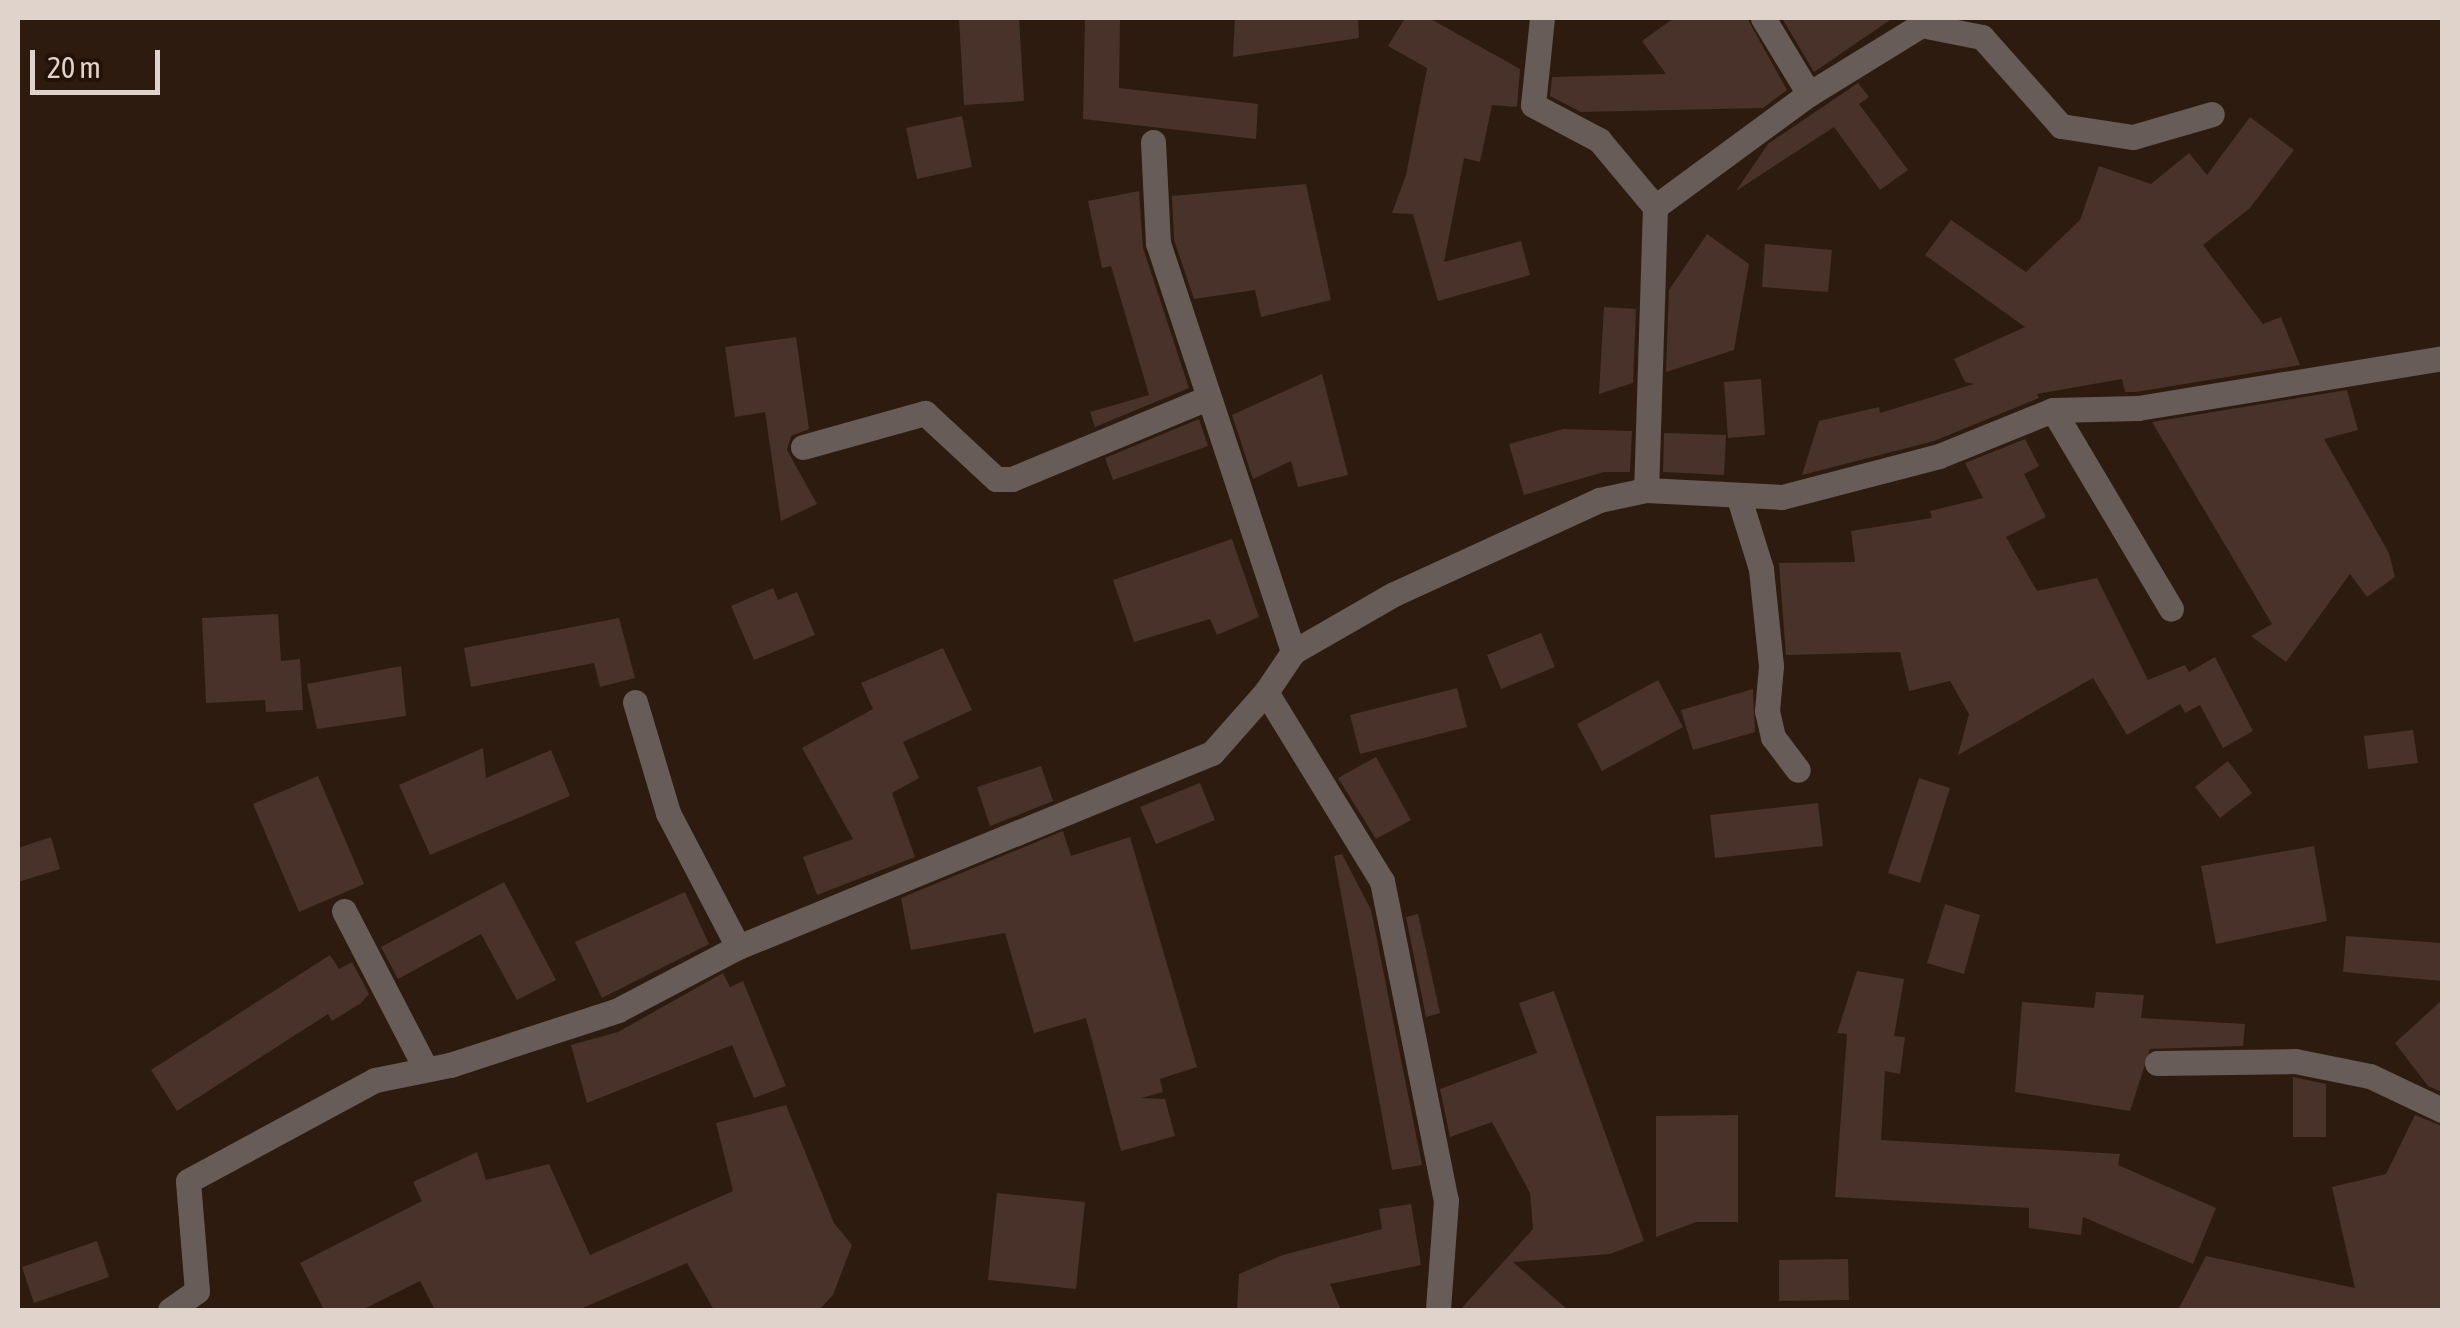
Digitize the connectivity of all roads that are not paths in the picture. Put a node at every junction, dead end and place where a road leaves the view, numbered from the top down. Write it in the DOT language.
graph roads {
  1 [pos="1542,18"];
  2 [pos="1763,18"];
  3 [pos="1808,94"];
  4 [pos="2212,114"];
  5 [pos="1153,142"];
  6 [pos="1655,207"];
  7 [pos="2442,358"];
  8 [pos="1206,399"];
  9 [pos="2053,410"];
  10 [pos="803,448"];
  11 [pos="1646,490"];
  12 [pos="1738,495"];
  13 [pos="2171,609"];
  14 [pos="1294,652"];
  15 [pos="1266,692"];
  16 [pos="636,702"];
  17 [pos="1798,770"];
  18 [pos="344,911"];
  19 [pos="738,947"];
  20 [pos="2157,1063"];
  21 [pos="424,1067"];
  22 [pos="2442,1110"];
  23 [pos="170,1310"];
  24 [pos="1438,1310"];
  1 -- 6 [label="street"];
  2 -- 3 [label="street"];
  3 -- 4 [label="street"];
  3 -- 6 [label="street"];
  5 -- 8 [label="street"];
  6 -- 11 [label="street"];
  7 -- 9 [label="street"];
  8 -- 10 [label="street"];
  8 -- 14 [label="street"];
  9 -- 12 [label="street"];
  9 -- 13 [label="street"];
  11 -- 12 [label="street"];
  11 -- 14 [label="street"];
  12 -- 17 [label="street"];
  14 -- 15 [label="street"];
  15 -- 19 [label="street"];
  15 -- 24 [label="street"];
  16 -- 19 [label="street"];
  18 -- 21 [label="street"];
  19 -- 21 [label="street"];
  20 -- 22 [label="street"];
  21 -- 23 [label="street"];
}
